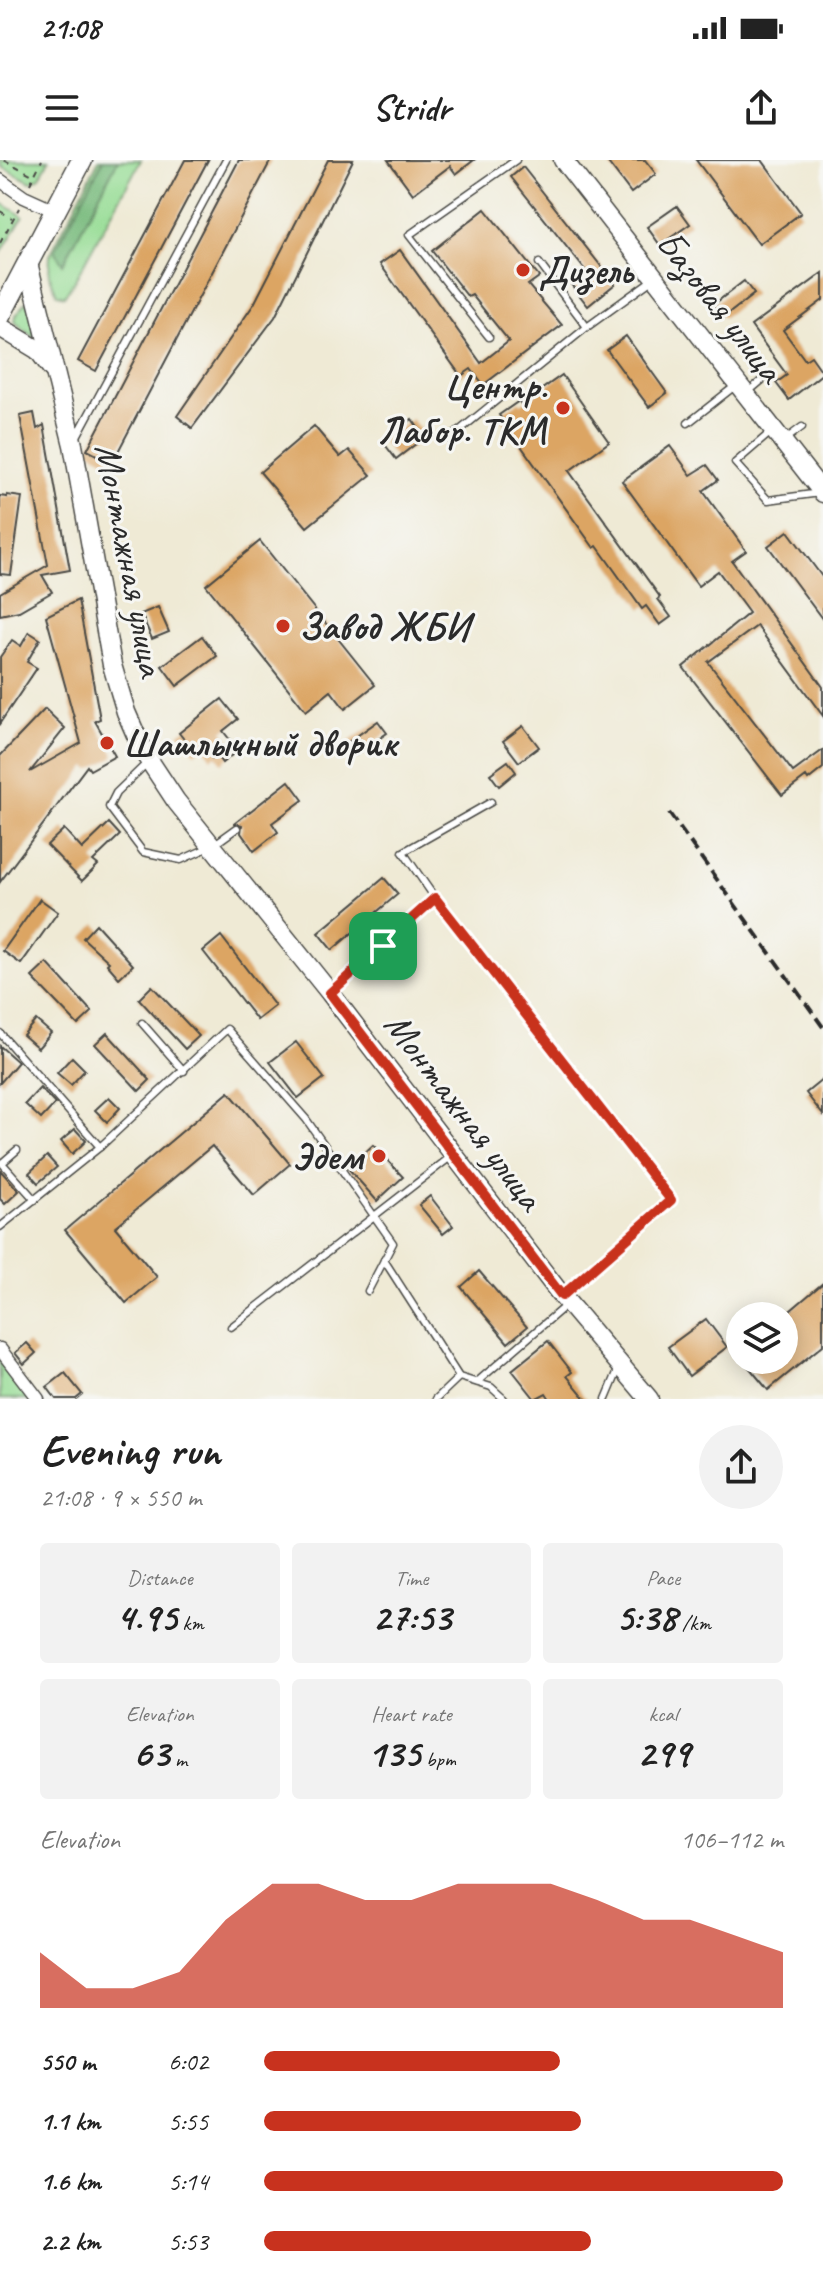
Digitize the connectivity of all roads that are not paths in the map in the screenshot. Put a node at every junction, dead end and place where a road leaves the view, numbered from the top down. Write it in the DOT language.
graph roads {
  1 [pos="82,160"];
  2 [pos="226,160"];
  3 [pos="516,160"];
  4 [pos="563,160"];
  5 [pos="0,180"];
  6 [pos="55,211"];
  7 [pos="28,263"];
  8 [pos="539,263"];
  9 [pos="655,278"];
  10 [pos="0,316"];
  11 [pos="0,327"];
  12 [pos="587,327"];
  13 [pos="489,337"];
  14 [pos="56,374"];
  15 [pos="767,376"];
  16 [pos="741,389"];
  17 [pos="688,423"];
  18 [pos="802,427"];
  19 [pos="778,436"];
  20 [pos="449,439"];
  21 [pos="73,445"];
  22 [pos="823,493"];
  23 [pos="149,760"];
  24 [pos="491,802"];
  25 [pos="237,828"];
  26 [pos="212,846"];
  27 [pos="435,898"];
  28 [pos="330,993"];
  29 [pos="142,1023"];
  30 [pos="0,1033"];
  31 [pos="184,1071"];
  32 [pos="100,1147"];
  33 [pos="17,1150"];
  34 [pos="454,1154"];
  35 [pos="35,1200"];
  36 [pos="374,1218"];
  37 [pos="0,1227"];
  38 [pos="384,1260"];
  39 [pos="368,1291"];
  40 [pos="565,1300"];
  41 [pos="231,1327"];
  42 [pos="0,1349"];
  43 [pos="620,1364"];
  44 [pos="459,1377"];
  45 [pos="477,1382"];
  46 [pos="38,1399"];
  47 [pos="436,1399"];
  48 [pos="504,1399"];
  49 [pos="606,1399"];
  50 [pos="649,1399"];
  1 -- 6 [label="main road"];
  2 -- 21 [label="lane"];
  3 -- 13 [label="lane"];
  4 -- 9 [label="street, Базовая улица"];
  5 -- 6 [label="street"];
  6 -- 7 [label="main road"];
  7 -- 10 [label="main road"];
  7 -- 14 [label="street, Монтажная улица"];
  8 -- 12 [label="lane"];
  9 -- 12 [label="lane"];
  9 -- 16 [label="street, Базовая улица"];
  11 -- 14 [label="street, Монтажная улица"];
  12 -- 20 [label="lane"];
  14 -- 21 [label="street, Монтажная улица"];
  15 -- 16 [label="lane"];
  16 -- 17 [label="lane"];
  16 -- 19 [label="street, Базовая улица"];
  18 -- 19 [label="lane"];
  19 -- 22 [label="street, Базовая улица"];
  19 -- 22 [label="lane"];
  21 -- 23 [label="street, Монтажная улица"];
  23 -- 26 [label="street, Монтажная улица"];
  23 -- 26 [label="lane"];
  24 -- 27 [label="lane"];
  25 -- 26 [label="lane"];
  26 -- 28 [label="street, Монтажная улица"];
  27 -- 28 [label="lane"];
  27 -- 40 [label="lane"];
  28 -- 34 [label="street, Монтажная улица"];
  29 -- 31 [label="lane"];
  30 -- 32 [label="lane"];
  31 -- 32 [label="lane"];
  31 -- 36 [label="lane"];
  32 -- 35 [label="lane"];
  33 -- 35 [label="lane"];
  34 -- 36 [label="lane"];
  34 -- 40 [label="street, Монтажная улица"];
  35 -- 37 [label="lane"];
  36 -- 38 [label="lane"];
  36 -- 41 [label="lane"];
  38 -- 39 [label="lane"];
  38 -- 44 [label="lane"];
  40 -- 43 [label="street, Монтажная улица"];
  40 -- 45 [label="lane"];
  42 -- 46 [label="street"];
  43 -- 49 [label="lane"];
  43 -- 50 [label="street, Монтажная улица"];
  44 -- 45 [label="lane"];
  44 -- 47 [label="lane"];
  45 -- 48 [label="lane"];
}
